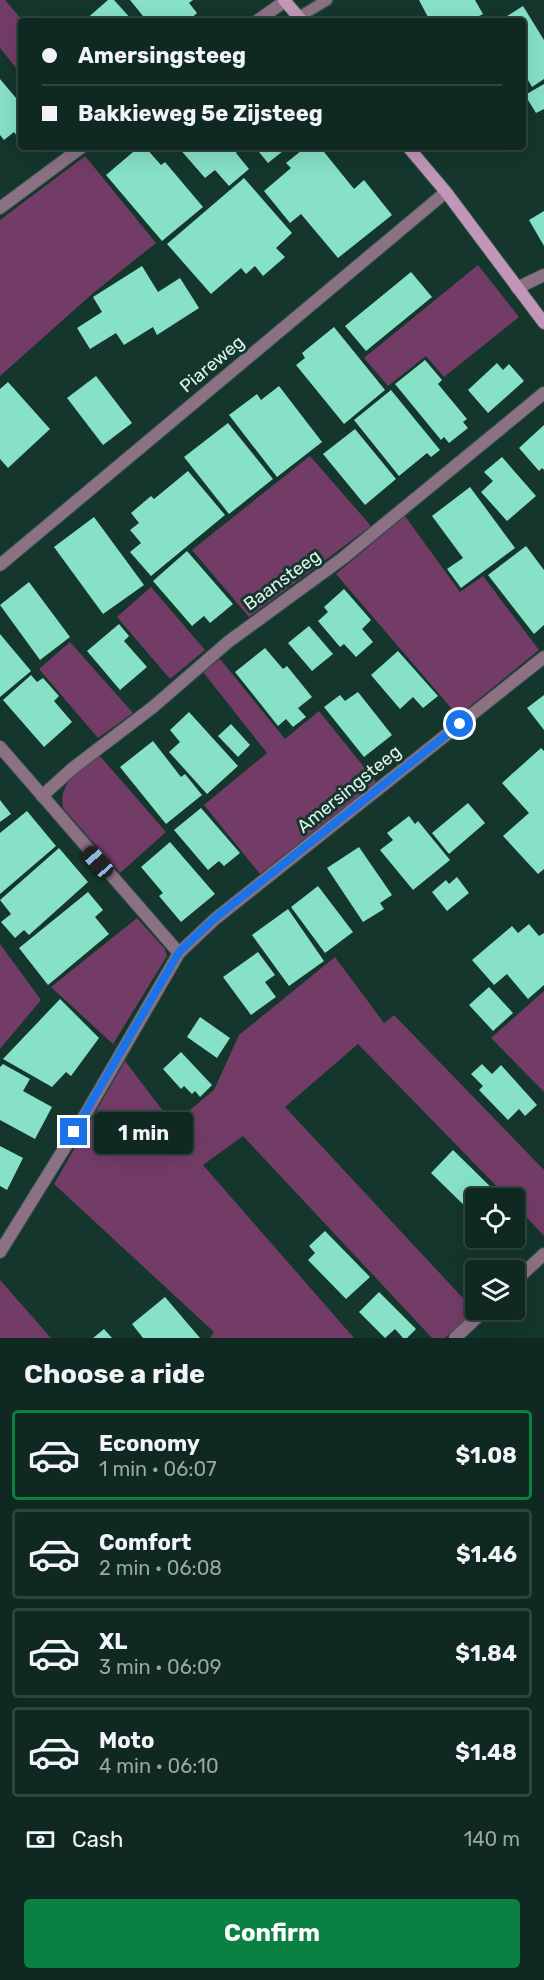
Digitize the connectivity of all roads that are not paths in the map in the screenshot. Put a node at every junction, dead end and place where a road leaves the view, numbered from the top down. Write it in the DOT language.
graph roads {
  1 [pos="284,0"];
  2 [pos="327,0"];
  3 [pos="261,18"];
  4 [pos="299,18"];
  5 [pos="301,18"];
  6 [pos="78,150"];
  7 [pos="411,150"];
  8 [pos="446,192"];
  9 [pos="0,208"];
  10 [pos="544,275"];
  11 [pos="517,288"];
  12 [pos="544,323"];
  13 [pos="544,393"];
  14 [pos="0,564"];
  15 [pos="544,657"];
  16 [pos="0,747"];
  17 [pos="42,796"];
  18 [pos="179,952"];
  19 [pos="0,1252"];
  20 [pos="544,1254"];
  21 [pos="525,1272"];
  22 [pos="474,1320"];
  23 [pos="455,1338"];
  1 -- 3 [label="street"];
  1 -- 4 [label="street"];
  2 -- 5 [label="lane"];
  6 -- 9 [label="street"];
  7 -- 8 [label="street"];
  8 -- 11 [label="street"];
  8 -- 14 [label="street, Piareweg"];
  10 -- 11 [label="street"];
  11 -- 12 [label="street"];
  13 -- 17 [label="street, Baansteeg"];
  15 -- 18 [label="street, Amersingsteeg"];
  16 -- 17 [label="street"];
  17 -- 18 [label="street"];
  18 -- 19 [label="street, Amersingsteeg"];
  20 -- 21 [label="street"];
  22 -- 23 [label="street"];
}
